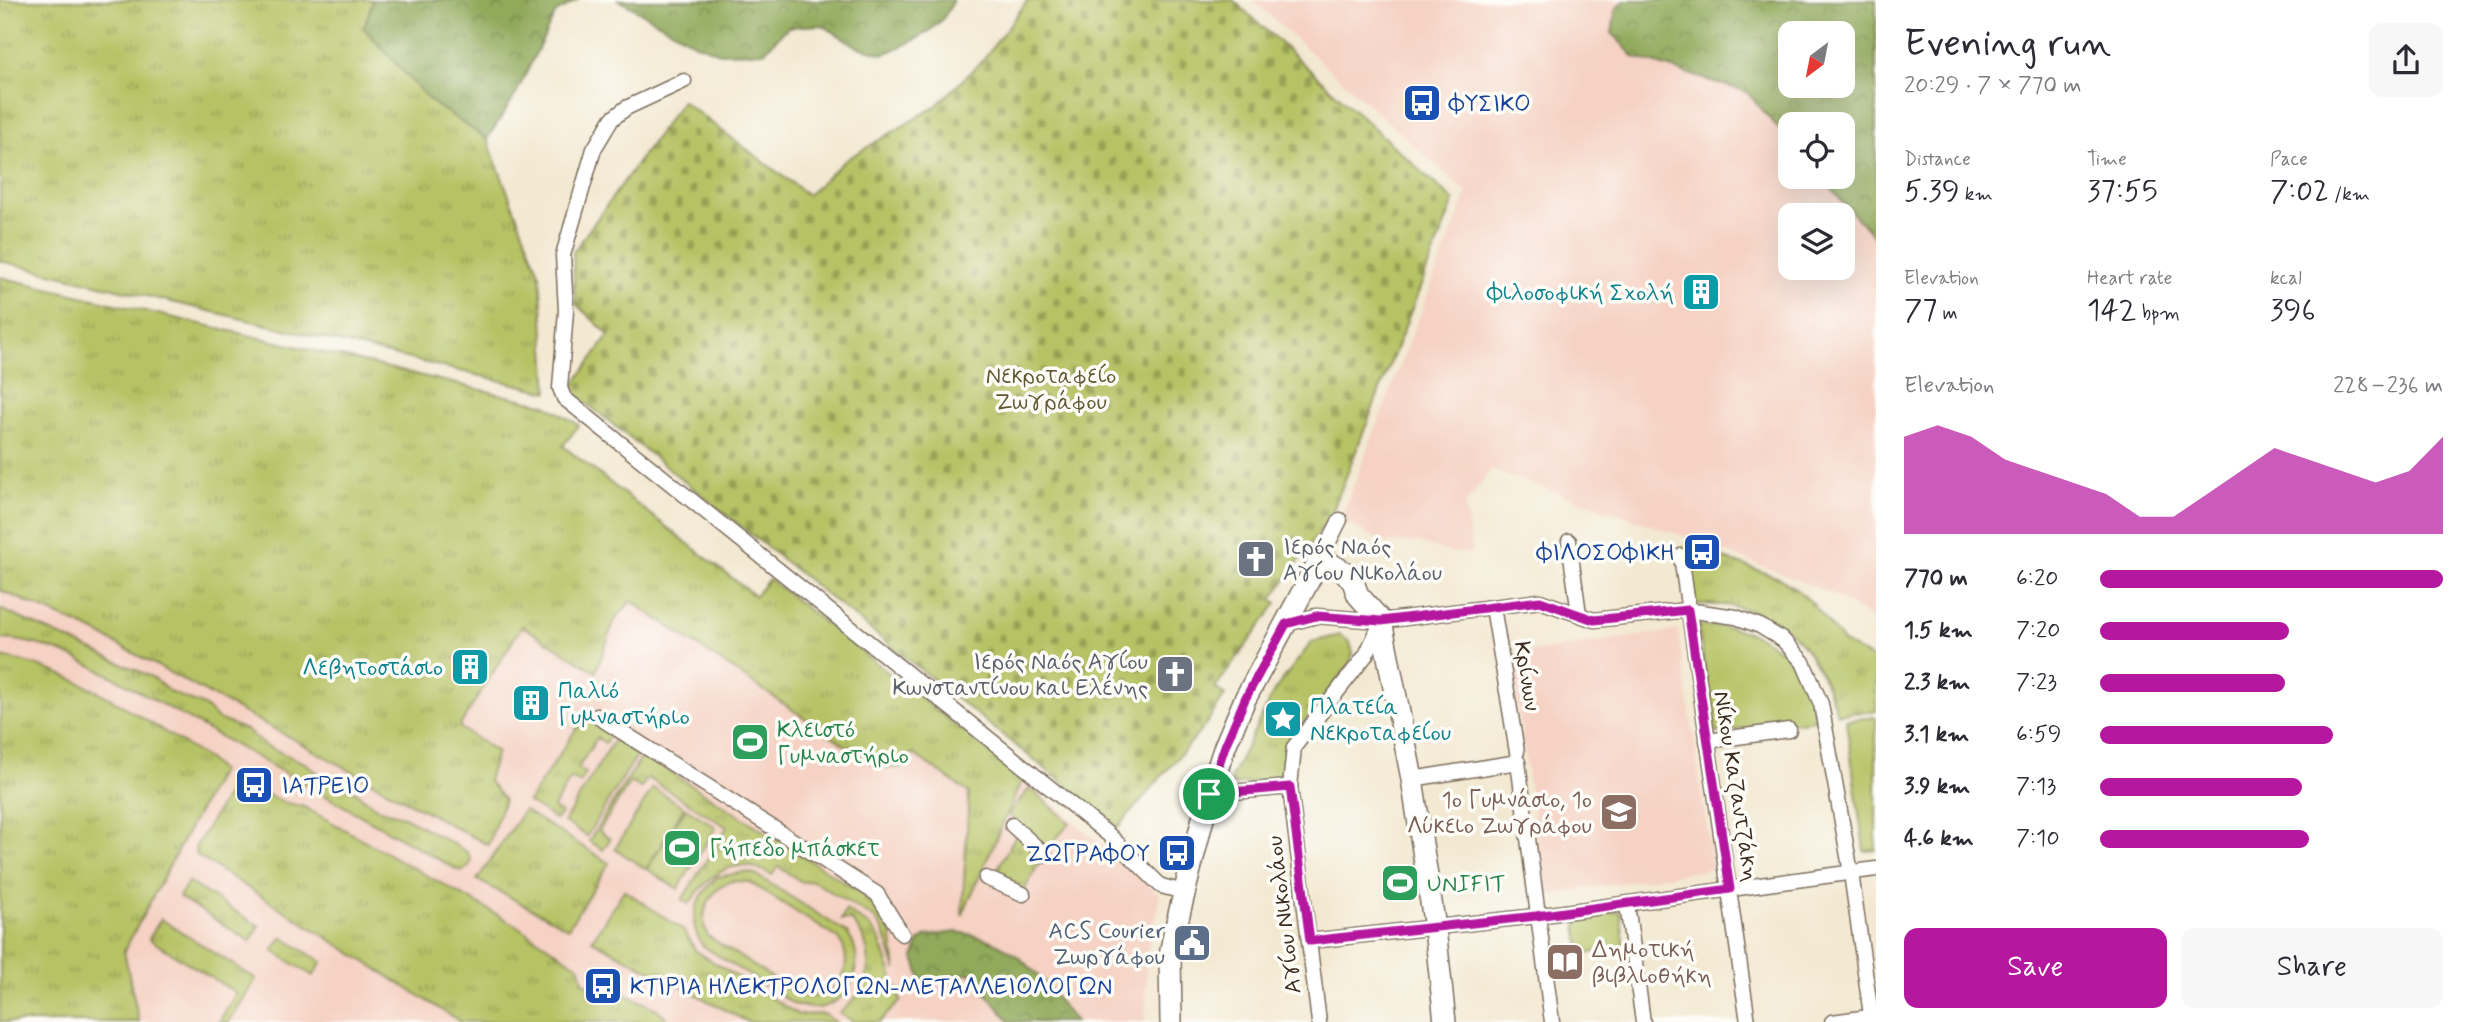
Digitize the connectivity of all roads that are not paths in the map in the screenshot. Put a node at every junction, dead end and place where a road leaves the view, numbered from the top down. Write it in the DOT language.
graph roads {
  1 [pos="684,80"];
  2 [pos="1340,520"];
  3 [pos="1569,541"];
  4 [pos="1681,556"];
  5 [pos="1318,563"];
  6 [pos="1493,607"];
  7 [pos="1688,610"];
  8 [pos="1579,614"];
  9 [pos="1381,621"];
  10 [pos="1286,624"];
  11 [pos="597,716"];
  12 [pos="1789,730"];
  13 [pos="1707,741"];
  14 [pos="1517,757"];
  15 [pos="1412,779"];
  16 [pos="1290,787"];
  17 [pos="1209,794"];
  18 [pos="1012,825"];
  19 [pos="1045,855"];
  20 [pos="1876,869"];
  21 [pos="1851,873"];
  22 [pos="986,878"];
  23 [pos="1730,889"];
  24 [pos="1184,892"];
  25 [pos="1023,894"];
  26 [pos="1627,904"];
  27 [pos="1536,916"];
  28 [pos="1435,929"];
  29 [pos="902,933"];
  30 [pos="1310,941"];
  31 [pos="1873,1018"];
  32 [pos="1171,1022"];
  33 [pos="1319,1022"];
  34 [pos="1445,1022"];
  35 [pos="1552,1022"];
  36 [pos="1643,1022"];
  37 [pos="1748,1022"];
  38 [pos="1832,1022"];
  1 -- 24 [label="street"];
  2 -- 5 [label="street"];
  3 -- 8 [label="street"];
  4 -- 7 [label="street, Νίκου Καζαντζάκη"];
  5 -- 9 [label="street"];
  5 -- 10 [label="street"];
  6 -- 8 [label="street"];
  6 -- 9 [label="street"];
  6 -- 14 [label="street, Κρίνων"];
  7 -- 8 [label="street"];
  7 -- 13 [label="street, Νίκου Καζαντζάκη"];
  7 -- 21 [label="street"];
  9 -- 10 [label="street"];
  9 -- 15 [label="street"];
  9 -- 16 [label="street, Αγίου Νικολάου"];
  10 -- 17 [label="street"];
  11 -- 29 [label="street"];
  12 -- 13 [label="street"];
  13 -- 23 [label="street, Νίκου Καζαντζάκη"];
  14 -- 15 [label="street"];
  14 -- 27 [label="street, Κρίνων"];
  15 -- 28 [label="street"];
  16 -- 17 [label="street"];
  16 -- 30 [label="street, Αγίου Νικολάου"];
  17 -- 24 [label="street"];
  18 -- 19 [label="street"];
  20 -- 21 [label="street"];
  21 -- 23 [label="street"];
  21 -- 31 [label="street"];
  22 -- 25 [label="street"];
  23 -- 26 [label="street"];
  23 -- 37 [label="street, Νίκου Καζαντζάκη"];
  24 -- 32 [label="street"];
  26 -- 27 [label="street"];
  26 -- 36 [label="street"];
  27 -- 28 [label="street"];
  27 -- 35 [label="street, Κρίνων"];
  28 -- 30 [label="street"];
  28 -- 34 [label="street"];
  30 -- 33 [label="street, Αγίου Νικολάου"];
  31 -- 38 [label="street"];
}
